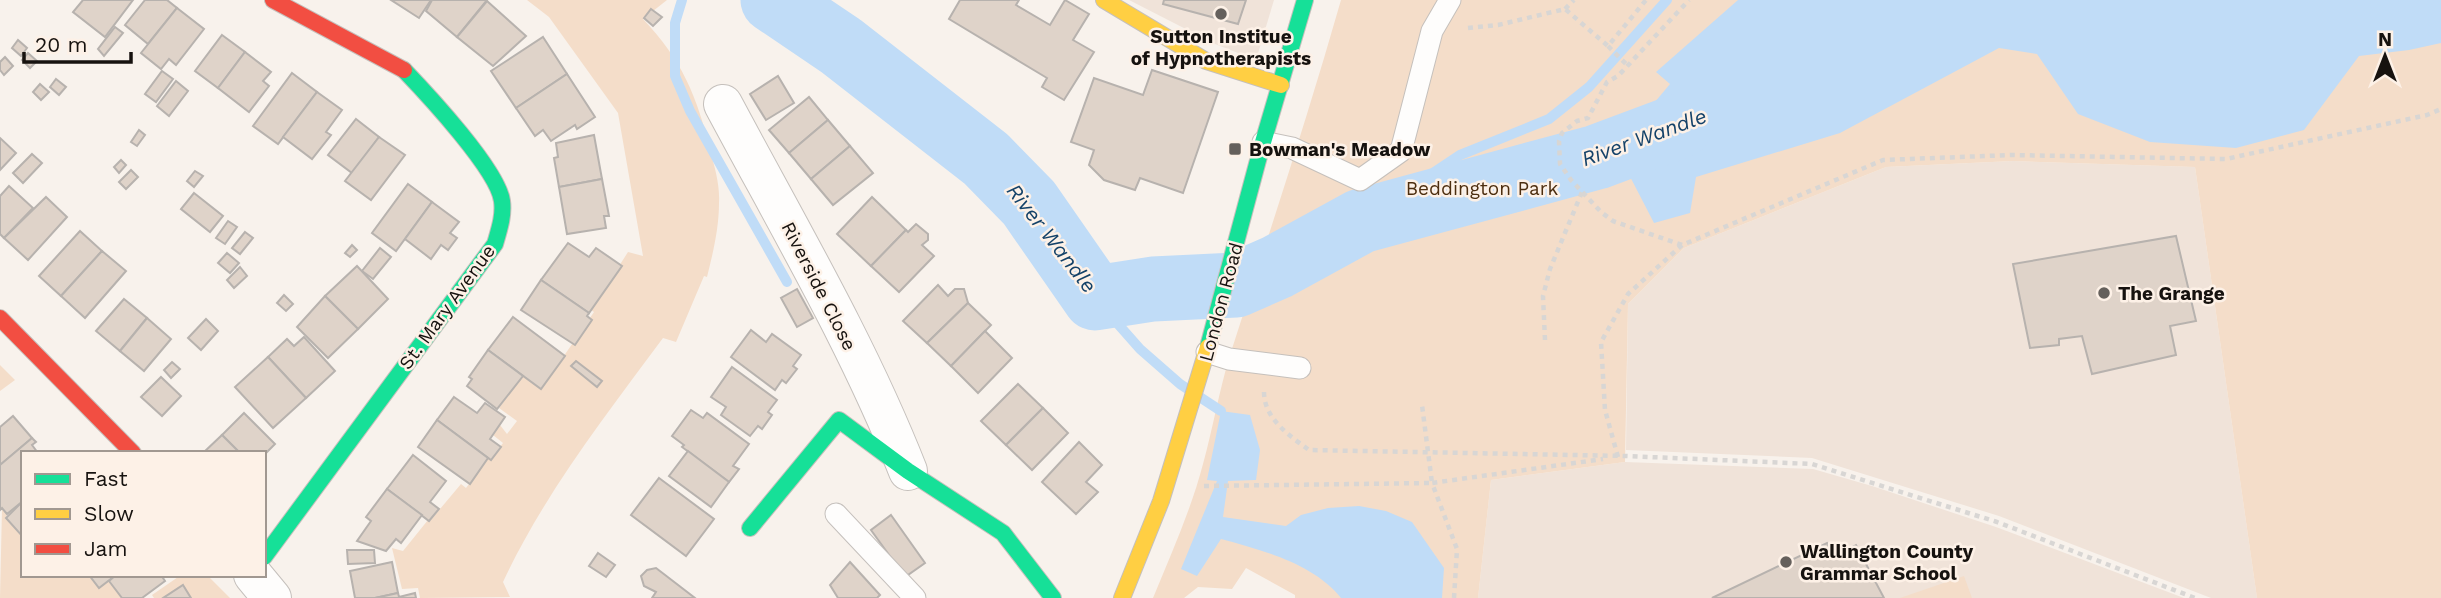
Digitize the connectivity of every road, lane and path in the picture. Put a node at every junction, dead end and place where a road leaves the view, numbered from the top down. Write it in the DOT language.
graph roads {
  1 [pos="273,0"];
  2 [pos="1104,0"];
  3 [pos="1305,0"];
  4 [pos="1450,0"];
  5 [pos="1574,0"];
  6 [pos="1646,0"];
  7 [pos="1689,0"];
  8 [pos="1565,9"];
  9 [pos="1432,31"];
  10 [pos="1610,47"];
  11 [pos="1627,65"];
  12 [pos="1281,85"];
  13 [pos="723,104"];
  14 [pos="2441,109"];
  15 [pos="1263,142"];
  16 [pos="1582,192"];
  17 [pos="1682,245"];
  18 [pos="0,318"];
  19 [pos="1545,340"];
  20 [pos="1206,357"];
  21 [pos="1265,364"];
  22 [pos="1300,368"];
  23 [pos="1422,405"];
  24 [pos="131,451"];
  25 [pos="1428,453"];
  26 [pos="1618,457"];
  27 [pos="908,471"];
  28 [pos="1432,483"];
  29 [pos="1213,486"];
  30 [pos="836,514"];
  31 [pos="750,528"];
  32 [pos="266,553"];
  33 [pos="255,577"];
  34 [pos="272,598"];
  35 [pos="915,598"];
  36 [pos="1053,598"];
  37 [pos="1122,598"];
  38 [pos="1454,598"];
  39 [pos="2195,598"];
  1 -- 32 [label="street, St. Mary Avenue"];
  2 -- 12 [label="street"];
  3 -- 12 [label="street, London Road"];
  4 -- 9 [label="lane"];
  5 -- 8 [label="path"];
  6 -- 10 [label="path"];
  7 -- 11 [label="path"];
  8 -- 9 [label="path"];
  8 -- 10 [label="path"];
  9 -- 15 [label="lane"];
  10 -- 11 [label="path"];
  11 -- 16 [label="path"];
  12 -- 15 [label="street, London Road"];
  13 -- 27 [label="street, Riverside Close"];
  14 -- 17 [label="path"];
  15 -- 20 [label="street, London Road"];
  16 -- 17 [label="path"];
  16 -- 19 [label="path"];
  17 -- 26 [label="path"];
  18 -- 24 [label="street"];
  20 -- 21 [label="lane"];
  20 -- 37 [label="street, London Road"];
  21 -- 22 [label="lane"];
  21 -- 25 [label="path"];
  23 -- 25 [label="path"];
  25 -- 26 [label="path"];
  25 -- 28 [label="path"];
  26 -- 28 [label="path"];
  26 -- 39 [label="path"];
  27 -- 31 [label="street"];
  27 -- 36 [label="street"];
  28 -- 29 [label="path"];
  28 -- 38 [label="path"];
  30 -- 35 [label="lane"];
  33 -- 34 [label="street"];
}
